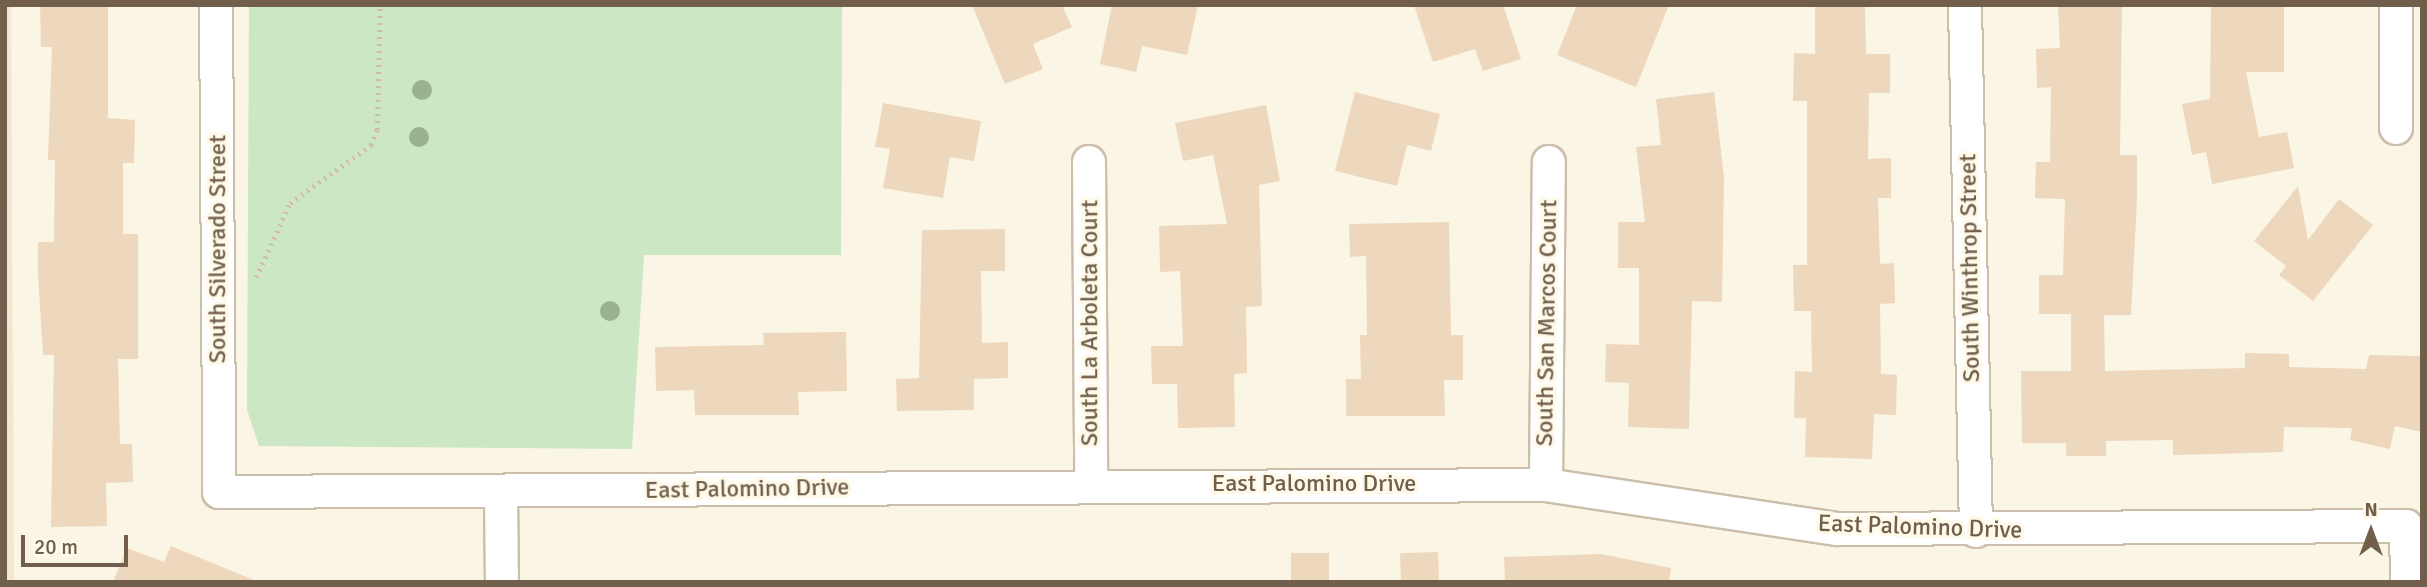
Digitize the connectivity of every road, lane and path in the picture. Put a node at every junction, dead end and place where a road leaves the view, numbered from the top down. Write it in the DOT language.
graph roads {
  1 [pos="216,5"];
  2 [pos="380,5"];
  3 [pos="1965,5"];
  4 [pos="2396,5"];
  5 [pos="2396,128"];
  6 [pos="1089,162"];
  7 [pos="1549,162"];
  8 [pos="256,277"];
  9 [pos="1091,484"];
  10 [pos="1546,485"];
  11 [pos="219,492"];
  12 [pos="500,492"];
  13 [pos="1976,531"];
  14 [pos="502,582"];
  15 [pos="2407,582"];
  1 -- 11 [label="street, South Silverado Street"];
  2 -- 8 [label="path"];
  3 -- 13 [label="street, South Winthrop Street"];
  4 -- 5 [label="street"];
  6 -- 9 [label="street, South La Arboleta Court"];
  7 -- 10 [label="street, South San Marcos Court"];
  9 -- 10 [label="street, East Palomino Drive"];
  9 -- 12 [label="street, East Palomino Drive"];
  10 -- 13 [label="street, East Palomino Drive"];
  11 -- 12 [label="street, East Palomino Drive"];
  12 -- 14 [label="street"];
  13 -- 15 [label="street, East Palomino Drive"];
}
